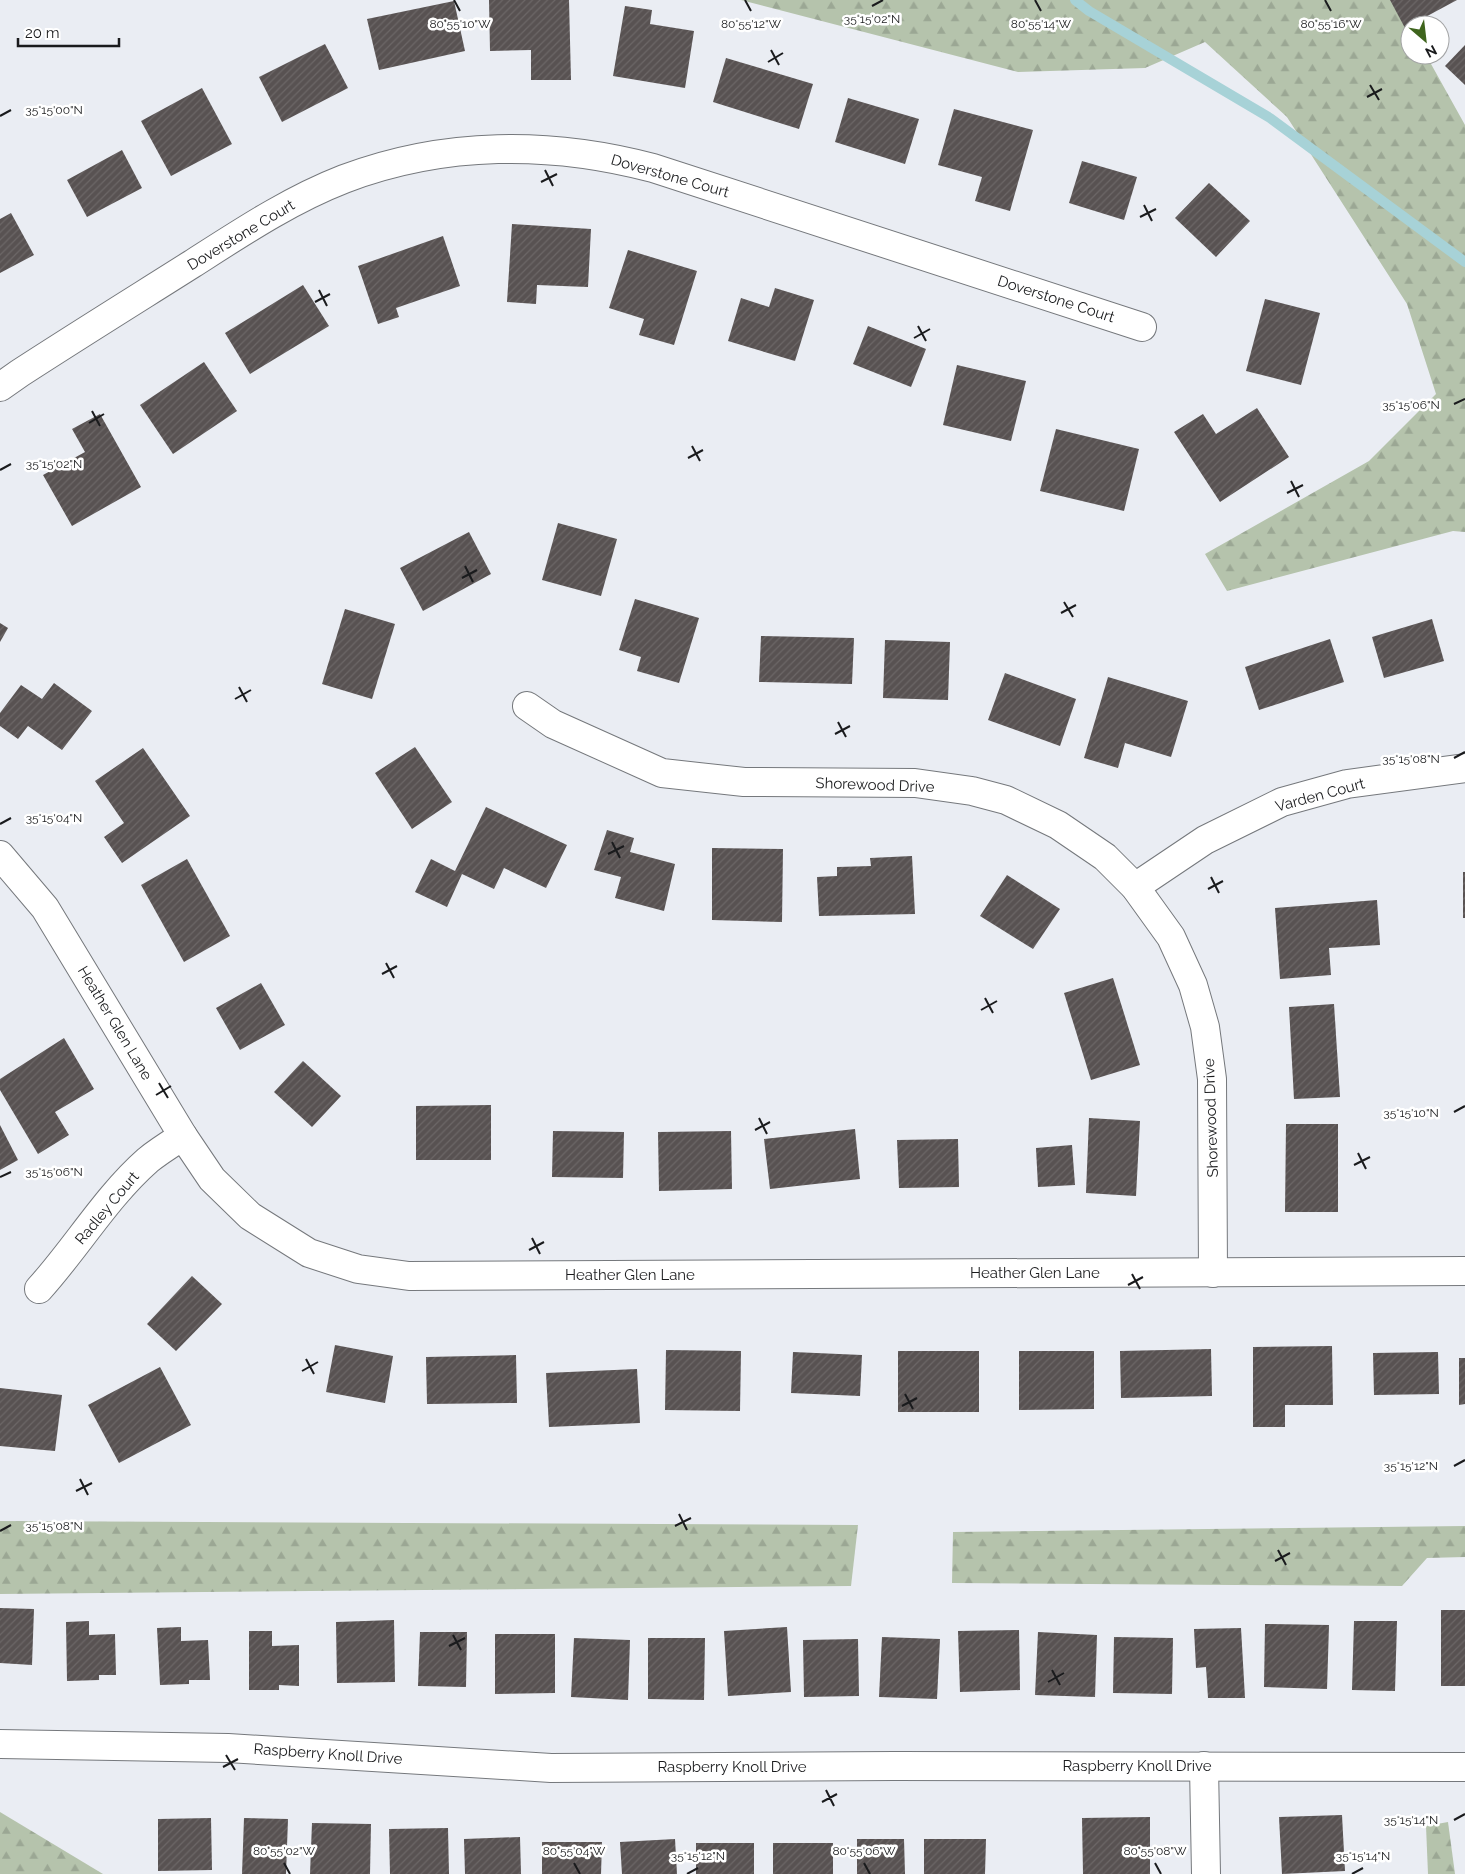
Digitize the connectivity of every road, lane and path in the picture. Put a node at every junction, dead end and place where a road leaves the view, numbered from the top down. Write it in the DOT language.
graph roads {
  1 [pos="1142,327"];
  2 [pos="0,387"];
  3 [pos="527,706"];
  4 [pos="1465,768"];
  5 [pos="0,855"];
  6 [pos="1135,887"];
  7 [pos="183,1136"];
  8 [pos="1465,1271"];
  9 [pos="1213,1273"];
  10 [pos="39,1289"];
  11 [pos="0,1744"];
  12 [pos="1204,1766"];
  13 [pos="1465,1767"];
  14 [pos="1206,1874"];
  1 -- 2 [label="street, Doverstone Court"];
  3 -- 6 [label="street, Shorewood Drive"];
  4 -- 6 [label="street, Varden Court"];
  5 -- 7 [label="street, Heather Glen Lane"];
  6 -- 9 [label="street, Shorewood Drive"];
  7 -- 9 [label="street, Heather Glen Lane"];
  7 -- 10 [label="street, Radley Court"];
  8 -- 9 [label="street, Heather Glen Lane"];
  11 -- 12 [label="street, Raspberry Knoll Drive"];
  12 -- 13 [label="street, Raspberry Knoll Drive"];
  12 -- 14 [label="street"];
}
